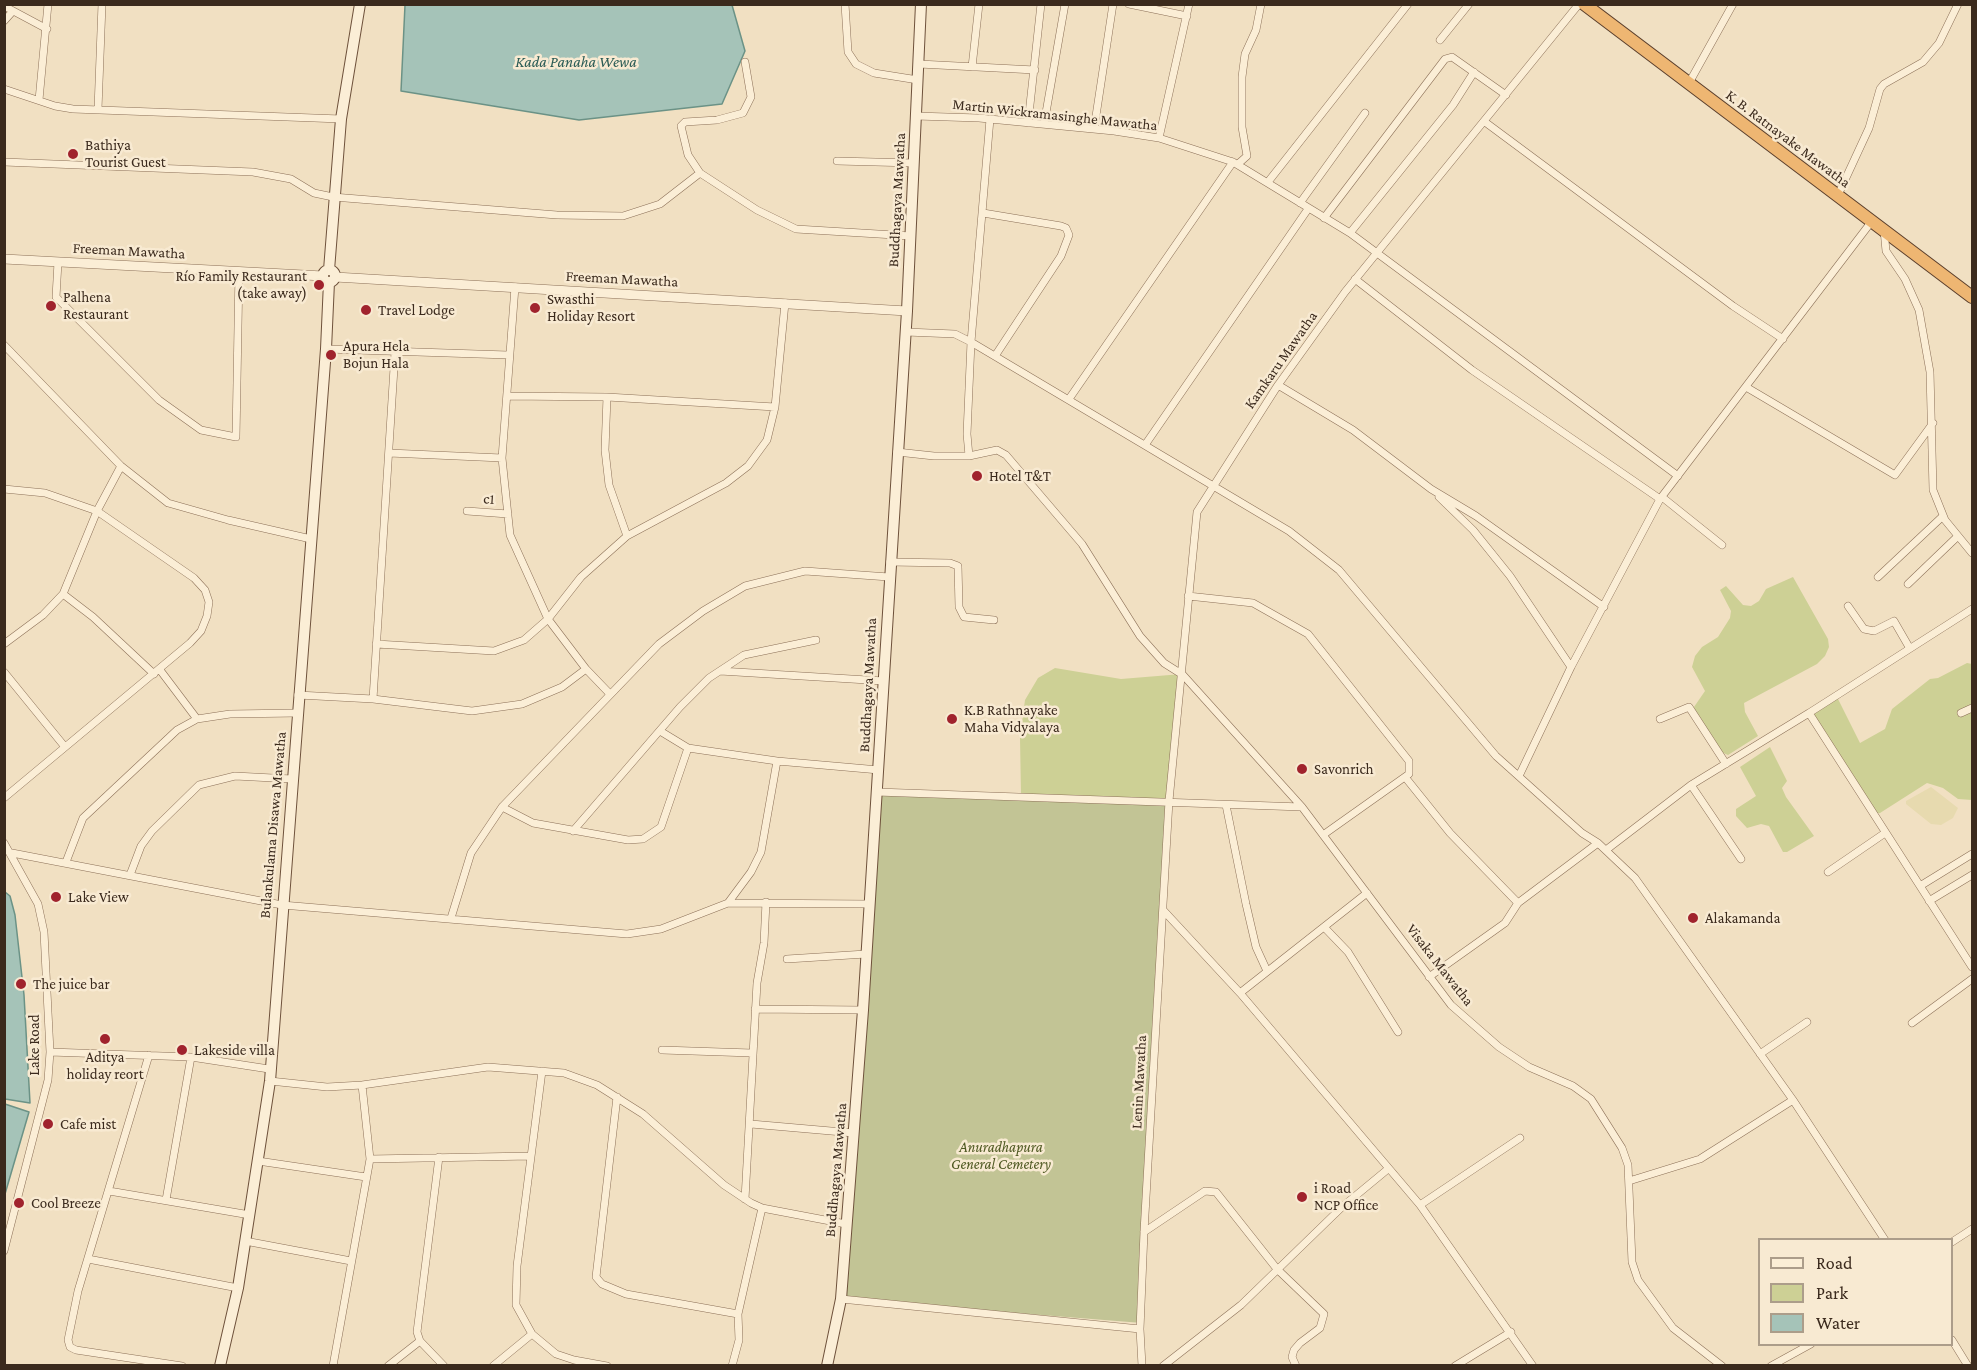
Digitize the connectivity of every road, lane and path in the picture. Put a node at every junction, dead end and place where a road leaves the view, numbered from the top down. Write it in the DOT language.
graph roads {
  1 [pos="48,4"];
  2 [pos="102,4"];
  3 [pos="360,4"];
  4 [pos="845,4"];
  5 [pos="921,4"];
  6 [pos="979,4"];
  7 [pos="1041,4"];
  8 [pos="1065,4"];
  9 [pos="1113,4"];
  10 [pos="1130,4"];
  11 [pos="1189,4"];
  12 [pos="1261,4"];
  13 [pos="1408,4"];
  14 [pos="1469,4"];
  15 [pos="1579,4"];
  16 [pos="1584,4"];
  17 [pos="1733,4"];
  18 [pos="1958,4"];
  19 [pos="4,6"];
  20 [pos="13,11"];
  21 [pos="1186,16"];
  22 [pos="4,21"];
  23 [pos="47,29"];
  24 [pos="1440,40"];
  25 [pos="745,62"];
  26 [pos="918,64"];
  27 [pos="972,67"];
  28 [pos="1035,70"];
  29 [pos="1474,72"];
  30 [pos="918,80"];
  31 [pos="1689,83"];
  32 [pos="4,89"];
  33 [pos="1506,95"];
  34 [pos="39,100"];
  35 [pos="98,109"];
  36 [pos="1365,113"];
  37 [pos="916,116"];
  38 [pos="341,119"];
  39 [pos="990,119"];
  40 [pos="1485,122"];
  41 [pos="1028,123"];
  42 [pos="1044,124"];
  43 [pos="1094,129"];
  44 [pos="1159,138"];
  45 [pos="837,161"];
  46 [pos="4,162"];
  47 [pos="914,163"];
  48 [pos="1236,163"];
  49 [pos="700,173"];
  50 [pos="1268,182"];
  51 [pos="1838,195"];
  52 [pos="333,197"];
  53 [pos="1300,203"];
  54 [pos="1308,209"];
  55 [pos="983,213"];
  56 [pos="1324,219"];
  57 [pos="1872,220"];
  58 [pos="1884,230"];
  59 [pos="1350,233"];
  60 [pos="910,236"];
  61 [pos="1376,255"];
  62 [pos="4,259"];
  63 [pos="58,262"];
  64 [pos="239,272"];
  65 [pos="329,276"];
  66 [pos="1356,279"];
  67 [pos="515,287"];
  68 [pos="1972,297"];
  69 [pos="785,303"];
  70 [pos="907,311"];
  71 [pos="906,332"];
  72 [pos="1784,339"];
  73 [pos="971,342"];
  74 [pos="4,345"];
  75 [pos="326,349"];
  76 [pos="395,352"];
  77 [pos="508,355"];
  78 [pos="995,356"];
  79 [pos="1278,385"];
  80 [pos="1746,387"];
  81 [pos="507,396"];
  82 [pos="607,397"];
  83 [pos="1069,399"];
  84 [pos="775,407"];
  85 [pos="1933,423"];
  86 [pos="1145,445"];
  87 [pos="388,453"];
  88 [pos="897,453"];
  89 [pos="969,456"];
  90 [pos="502,458"];
  91 [pos="121,466"];
  92 [pos="1678,476"];
  93 [pos="1211,485"];
  94 [pos="4,489"];
  95 [pos="1431,489"];
  96 [pos="1661,498"];
  97 [pos="97,511"];
  98 [pos="467,511"];
  99 [pos="508,514"];
  100 [pos="1944,516"];
  101 [pos="627,536"];
  102 [pos="1958,536"];
  103 [pos="311,539"];
  104 [pos="1722,545"];
  105 [pos="1972,553"];
  106 [pos="891,562"];
  107 [pos="890,577"];
  108 [pos="1878,577"];
  109 [pos="1908,584"];
  110 [pos="63,594"];
  111 [pos="1188,596"];
  112 [pos="1848,606"];
  113 [pos="1604,607"];
  114 [pos="1972,609"];
  115 [pos="548,618"];
  116 [pos="994,620"];
  117 [pos="816,640"];
  118 [pos="4,644"];
  119 [pos="376,644"];
  120 [pos="1910,647"];
  121 [pos="1571,667"];
  122 [pos="586,669"];
  123 [pos="720,671"];
  124 [pos="4,672"];
  125 [pos="157,672"];
  126 [pos="1182,675"];
  127 [pos="884,681"];
  128 [pos="609,693"];
  129 [pos="298,695"];
  130 [pos="373,699"];
  131 [pos="1972,708"];
  132 [pos="297,713"];
  133 [pos="1809,713"];
  134 [pos="1961,713"];
  135 [pos="197,719"];
  136 [pos="1660,719"];
  137 [pos="660,731"];
  138 [pos="65,747"];
  139 [pos="688,748"];
  140 [pos="777,761"];
  141 [pos="1726,764"];
  142 [pos="879,770"];
  143 [pos="1519,776"];
  144 [pos="1405,777"];
  145 [pos="292,779"];
  146 [pos="1691,785"];
  147 [pos="877,792"];
  148 [pos="4,798"];
  149 [pos="1169,801"];
  150 [pos="1226,805"];
  151 [pos="502,807"];
  152 [pos="1302,807"];
  153 [pos="573,831"];
  154 [pos="1885,833"];
  155 [pos="1323,835"];
  156 [pos="4,843"];
  157 [pos="1599,843"];
  158 [pos="1606,850"];
  159 [pos="12,853"];
  160 [pos="1972,854"];
  161 [pos="1741,859"];
  162 [pos="66,862"];
  163 [pos="1828,873"];
  164 [pos="130,875"];
  165 [pos="1972,875"];
  166 [pos="1920,886"];
  167 [pos="1367,893"];
  168 [pos="1929,901"];
  169 [pos="766,902"];
  170 [pos="728,903"];
  171 [pos="1518,903"];
  172 [pos="870,904"];
  173 [pos="282,905"];
  174 [pos="1163,910"];
  175 [pos="450,918"];
  176 [pos="1324,927"];
  177 [pos="866,954"];
  178 [pos="787,959"];
  179 [pos="1972,968"];
  180 [pos="1267,971"];
  181 [pos="1429,977"];
  182 [pos="1972,979"];
  183 [pos="1240,993"];
  184 [pos="755,1009"];
  185 [pos="863,1010"];
  186 [pos="1807,1022"];
  187 [pos="1912,1023"];
  188 [pos="1398,1032"];
  189 [pos="662,1050"];
  190 [pos="50,1052"];
  191 [pos="752,1053"];
  192 [pos="1760,1054"];
  193 [pos="149,1055"];
  194 [pos="191,1057"];
  195 [pos="542,1071"];
  196 [pos="269,1075"];
  197 [pos="362,1085"];
  198 [pos="617,1097"];
  199 [pos="1792,1100"];
  200 [pos="751,1124"];
  201 [pos="854,1133"];
  202 [pos="1520,1138"];
  203 [pos="531,1156"];
  204 [pos="439,1157"];
  205 [pos="370,1159"];
  206 [pos="258,1161"];
  207 [pos="1388,1169"];
  208 [pos="366,1177"];
  209 [pos="1629,1181"];
  210 [pos="109,1191"];
  211 [pos="745,1199"];
  212 [pos="166,1200"];
  213 [pos="1420,1204"];
  214 [pos="762,1208"];
  215 [pos="250,1215"];
  216 [pos="846,1224"];
  217 [pos="1972,1229"];
  218 [pos="1144,1232"];
  219 [pos="1884,1238"];
  220 [pos="245,1241"];
  221 [pos="1953,1241"];
  222 [pos="4,1251"];
  223 [pos="88,1259"];
  224 [pos="351,1261"];
  225 [pos="1277,1269"];
  226 [pos="237,1288"];
  227 [pos="841,1299"];
  228 [pos="738,1314"];
  229 [pos="1140,1329"];
  230 [pos="1511,1332"];
  231 [pos="532,1334"];
  232 [pos="420,1341"];
  233 [pos="1953,1342"];
  234 [pos="1807,1346"];
  235 [pos="182,1365"];
  236 [pos="220,1365"];
  237 [pos="333,1365"];
  238 [pos="388,1365"];
  239 [pos="444,1365"];
  240 [pos="493,1365"];
  241 [pos="607,1365"];
  242 [pos="732,1365"];
  243 [pos="827,1365"];
  244 [pos="1142,1365"];
  245 [pos="1163,1365"];
  246 [pos="1296,1365"];
  247 [pos="1455,1365"];
  248 [pos="1533,1365"];
  249 [pos="1722,1365"];
  250 [pos="1771,1365"];
  251 [pos="1968,1365"];
  1 -- 23 [label="street"];
  2 -- 35 [label="street"];
  3 -- 38 [label="main road, Bulankulama Disawa Mawatha"];
  4 -- 30 [label="street"];
  5 -- 26 [label="main road, Buddhagaya Mawatha"];
  6 -- 27 [label="street"];
  7 -- 28 [label="street"];
  8 -- 42 [label="street"];
  9 -- 43 [label="street"];
  10 -- 21 [label="street"];
  11 -- 21 [label="street"];
  12 -- 48 [label="street"];
  13 -- 50 [label="street"];
  14 -- 24 [label="street"];
  15 -- 33 [label="street, Kamkaru Mawatha"];
  16 -- 31 [label="highway, K. B. Ratnayake Mawatha"];
  17 -- 31 [label="street"];
  18 -- 51 [label="street"];
  19 -- 20 [label="street"];
  20 -- 22 [label="street"];
  20 -- 23 [label="street"];
  21 -- 44 [label="street"];
  23 -- 34 [label="street"];
  25 -- 49 [label="street"];
  26 -- 27 [label="street"];
  26 -- 30 [label="main road, Buddhagaya Mawatha"];
  27 -- 28 [label="street"];
  28 -- 41 [label="street"];
  29 -- 33 [label="street"];
  29 -- 56 [label="street"];
  29 -- 59 [label="street"];
  30 -- 37 [label="main road, Buddhagaya Mawatha"];
  31 -- 51 [label="highway, K. B. Ratnayake Mawatha"];
  32 -- 34 [label="street"];
  33 -- 40 [label="street, Kamkaru Mawatha"];
  34 -- 35 [label="street"];
  35 -- 38 [label="street"];
  36 -- 53 [label="street"];
  37 -- 39 [label="street, Martin Wickramasinghe Mawatha"];
  37 -- 47 [label="main road, Buddhagaya Mawatha"];
  38 -- 52 [label="main road, Bulankulama Disawa Mawatha"];
  39 -- 41 [label="street, Martin Wickramasinghe Mawatha"];
  39 -- 55 [label="street"];
  40 -- 61 [label="street, Kamkaru Mawatha"];
  40 -- 72 [label="street"];
  41 -- 42 [label="street, Martin Wickramasinghe Mawatha"];
  42 -- 43 [label="street, Martin Wickramasinghe Mawatha"];
  43 -- 44 [label="street, Martin Wickramasinghe Mawatha"];
  44 -- 48 [label="street, Martin Wickramasinghe Mawatha"];
  45 -- 47 [label="street"];
  46 -- 52 [label="street"];
  47 -- 60 [label="main road, Buddhagaya Mawatha"];
  48 -- 50 [label="street, Martin Wickramasinghe Mawatha"];
  48 -- 83 [label="street"];
  49 -- 52 [label="street"];
  49 -- 60 [label="street"];
  50 -- 53 [label="street, Martin Wickramasinghe Mawatha"];
  51 -- 57 [label="highway, K. B. Ratnayake Mawatha"];
  52 -- 65 [label="main road, Bulankulama Disawa Mawatha"];
  53 -- 54 [label="street, Martin Wickramasinghe Mawatha"];
  54 -- 56 [label="street, Martin Wickramasinghe Mawatha"];
  54 -- 86 [label="street"];
  55 -- 73 [label="street"];
  55 -- 78 [label="street"];
  56 -- 59 [label="street, Martin Wickramasinghe Mawatha"];
  57 -- 58 [label="highway, K. B. Ratnayake Mawatha"];
  57 -- 72 [label="street"];
  58 -- 68 [label="highway, K. B. Ratnayake Mawatha"];
  58 -- 85 [label="street"];
  59 -- 61 [label="street, Martin Wickramasinghe Mawatha"];
  60 -- 70 [label="main road, Buddhagaya Mawatha"];
  61 -- 66 [label="street, Kamkaru Mawatha"];
  61 -- 92 [label="street, Martin Wickramasinghe Mawatha"];
  62 -- 63 [label="street, Freeman Mawatha"];
  63 -- 64 [label="street, Freeman Mawatha"];
  63 -- 64 [label="street"];
  64 -- 65 [label="street, Freeman Mawatha"];
  65 -- 67 [label="street, Freeman Mawatha"];
  65 -- 75 [label="main road, Bulankulama Disawa Mawatha"];
  66 -- 79 [label="street, Kamkaru Mawatha"];
  66 -- 96 [label="street"];
  67 -- 69 [label="street, Freeman Mawatha"];
  67 -- 77 [label="street"];
  69 -- 70 [label="street, Freeman Mawatha"];
  69 -- 84 [label="street"];
  70 -- 71 [label="main road, Buddhagaya Mawatha"];
  71 -- 73 [label="street"];
  71 -- 88 [label="main road, Buddhagaya Mawatha"];
  72 -- 80 [label="street"];
  73 -- 78 [label="street"];
  73 -- 89 [label="street"];
  74 -- 91 [label="street"];
  75 -- 76 [label="street"];
  75 -- 103 [label="main road, Bulankulama Disawa Mawatha"];
  76 -- 77 [label="street"];
  76 -- 87 [label="street"];
  77 -- 81 [label="street"];
  78 -- 83 [label="street"];
  79 -- 93 [label="street, Kamkaru Mawatha"];
  79 -- 95 [label="street"];
  80 -- 85 [label="street"];
  80 -- 92 [label="street"];
  81 -- 82 [label="street"];
  81 -- 90 [label="street"];
  82 -- 84 [label="street"];
  82 -- 101 [label="street"];
  83 -- 86 [label="street"];
  84 -- 101 [label="street"];
  85 -- 100 [label="street"];
  86 -- 93 [label="street"];
  87 -- 90 [label="street"];
  87 -- 119 [label="street"];
  88 -- 89 [label="street, Visaka Mawatha"];
  88 -- 106 [label="main road, Buddhagaya Mawatha"];
  89 -- 126 [label="street, Visaka Mawatha"];
  90 -- 99 [label="street"];
  91 -- 97 [label="street"];
  91 -- 103 [label="street"];
  92 -- 96 [label="street"];
  93 -- 111 [label="street, Kamkaru Mawatha"];
  93 -- 143 [label="street"];
  94 -- 97 [label="street"];
  95 -- 113 [label="street"];
  95 -- 121 [label="street"];
  96 -- 104 [label="street"];
  96 -- 113 [label="street"];
  97 -- 110 [label="street"];
  97 -- 125 [label="street"];
  98 -- 99 [label="street, c1"];
  99 -- 115 [label="street"];
  100 -- 102 [label="street"];
  100 -- 108 [label="street"];
  101 -- 115 [label="street"];
  102 -- 105 [label="street"];
  102 -- 109 [label="street"];
  103 -- 129 [label="main road, Bulankulama Disawa Mawatha"];
  106 -- 107 [label="main road, Buddhagaya Mawatha"];
  106 -- 116 [label="street"];
  107 -- 127 [label="main road, Buddhagaya Mawatha"];
  107 -- 128 [label="street"];
  110 -- 118 [label="street"];
  110 -- 125 [label="street"];
  111 -- 126 [label="street, Kamkaru Mawatha"];
  111 -- 144 [label="street"];
  112 -- 120 [label="street"];
  113 -- 121 [label="street"];
  114 -- 120 [label="street"];
  115 -- 119 [label="street"];
  115 -- 122 [label="street"];
  117 -- 123 [label="street"];
  119 -- 130 [label="street"];
  120 -- 133 [label="street"];
  121 -- 143 [label="street"];
  122 -- 128 [label="street"];
  122 -- 130 [label="street"];
  123 -- 127 [label="street"];
  123 -- 137 [label="street"];
  124 -- 138 [label="street"];
  125 -- 135 [label="street"];
  125 -- 138 [label="street"];
  126 -- 149 [label="street, Kamkaru Mawatha"];
  126 -- 152 [label="street, Visaka Mawatha"];
  127 -- 142 [label="main road, Buddhagaya Mawatha"];
  128 -- 151 [label="street"];
  129 -- 130 [label="street"];
  129 -- 132 [label="main road, Bulankulama Disawa Mawatha"];
  131 -- 134 [label="street"];
  132 -- 135 [label="street"];
  132 -- 145 [label="main road, Bulankulama Disawa Mawatha"];
  133 -- 141 [label="street"];
  133 -- 154 [label="street"];
  135 -- 162 [label="street"];
  136 -- 141 [label="street"];
  137 -- 139 [label="street"];
  137 -- 153 [label="street"];
  138 -- 148 [label="street"];
  139 -- 140 [label="street"];
  139 -- 153 [label="street"];
  140 -- 142 [label="street"];
  140 -- 170 [label="street"];
  141 -- 146 [label="street"];
  142 -- 147 [label="main road, Buddhagaya Mawatha"];
  143 -- 157 [label="street"];
  144 -- 155 [label="street"];
  144 -- 171 [label="street"];
  145 -- 164 [label="street"];
  145 -- 173 [label="main road, Bulankulama Disawa Mawatha"];
  146 -- 158 [label="street"];
  146 -- 161 [label="street"];
  147 -- 149 [label="street"];
  147 -- 172 [label="main road, Buddhagaya Mawatha"];
  149 -- 150 [label="street"];
  149 -- 174 [label="street, Lenin Mawatha"];
  150 -- 152 [label="street"];
  150 -- 180 [label="street"];
  151 -- 153 [label="street"];
  151 -- 175 [label="street"];
  152 -- 155 [label="street, Visaka Mawatha"];
  154 -- 163 [label="street"];
  154 -- 166 [label="street"];
  155 -- 167 [label="street, Visaka Mawatha"];
  156 -- 159 [label="street, Lake Road"];
  157 -- 158 [label="street"];
  157 -- 171 [label="street"];
  158 -- 192 [label="street"];
  159 -- 162 [label="street"];
  159 -- 190 [label="street, Lake Road"];
  160 -- 166 [label="street"];
  162 -- 164 [label="street"];
  164 -- 173 [label="street"];
  165 -- 168 [label="street"];
  166 -- 168 [label="street"];
  167 -- 176 [label="street"];
  167 -- 181 [label="street, Visaka Mawatha"];
  168 -- 179 [label="street"];
  169 -- 170 [label="street"];
  169 -- 172 [label="street"];
  169 -- 184 [label="street"];
  170 -- 175 [label="street"];
  171 -- 181 [label="street"];
  172 -- 177 [label="main road, Buddhagaya Mawatha"];
  173 -- 175 [label="street"];
  173 -- 196 [label="main road, Bulankulama Disawa Mawatha"];
  174 -- 183 [label="street"];
  174 -- 218 [label="street, Lenin Mawatha"];
  176 -- 180 [label="street"];
  176 -- 188 [label="street"];
  177 -- 178 [label="street"];
  177 -- 185 [label="main road, Buddhagaya Mawatha"];
  180 -- 183 [label="street"];
  181 -- 209 [label="street, Visaka Mawatha"];
  182 -- 187 [label="street"];
  183 -- 207 [label="street"];
  184 -- 185 [label="street"];
  184 -- 191 [label="street"];
  185 -- 201 [label="main road, Buddhagaya Mawatha"];
  186 -- 192 [label="street"];
  189 -- 191 [label="street"];
  190 -- 193 [label="street"];
  190 -- 222 [label="street, Lake Road"];
  191 -- 200 [label="street"];
  192 -- 199 [label="street"];
  193 -- 194 [label="street"];
  193 -- 210 [label="street"];
  194 -- 196 [label="street"];
  194 -- 212 [label="street"];
  195 -- 197 [label="street"];
  195 -- 198 [label="street"];
  195 -- 203 [label="street"];
  196 -- 197 [label="street"];
  196 -- 206 [label="main road, Bulankulama Disawa Mawatha"];
  197 -- 205 [label="street"];
  198 -- 211 [label="street"];
  198 -- 228 [label="street"];
  199 -- 209 [label="street"];
  199 -- 219 [label="street"];
  200 -- 201 [label="street"];
  200 -- 211 [label="street"];
  201 -- 216 [label="main road, Buddhagaya Mawatha"];
  202 -- 213 [label="street"];
  203 -- 204 [label="street"];
  203 -- 231 [label="street"];
  204 -- 205 [label="street"];
  204 -- 232 [label="street"];
  205 -- 208 [label="street"];
  206 -- 208 [label="street"];
  206 -- 215 [label="main road, Bulankulama Disawa Mawatha"];
  207 -- 213 [label="street"];
  207 -- 225 [label="street"];
  208 -- 224 [label="street"];
  209 -- 249 [label="street, Visaka Mawatha"];
  210 -- 212 [label="street"];
  210 -- 223 [label="street"];
  211 -- 214 [label="street"];
  212 -- 215 [label="street"];
  213 -- 230 [label="street"];
  214 -- 216 [label="street"];
  214 -- 228 [label="street"];
  215 -- 220 [label="main road, Bulankulama Disawa Mawatha"];
  216 -- 227 [label="main road, Buddhagaya Mawatha"];
  217 -- 221 [label="street"];
  218 -- 225 [label="street"];
  218 -- 229 [label="street, Lenin Mawatha"];
  220 -- 224 [label="street"];
  220 -- 226 [label="main road, Bulankulama Disawa Mawatha"];
  223 -- 226 [label="street"];
  223 -- 235 [label="street"];
  224 -- 237 [label="street"];
  225 -- 245 [label="street"];
  225 -- 246 [label="street"];
  226 -- 236 [label="main road, Bulankulama Disawa Mawatha"];
  227 -- 229 [label="street"];
  227 -- 243 [label="main road, Buddhagaya Mawatha"];
  228 -- 242 [label="street"];
  229 -- 244 [label="street, Lenin Mawatha"];
  230 -- 247 [label="street"];
  230 -- 248 [label="street"];
  231 -- 240 [label="street"];
  231 -- 241 [label="street"];
  232 -- 238 [label="street"];
  232 -- 239 [label="street"];
  233 -- 251 [label="street"];
  234 -- 250 [label="street"];
}
